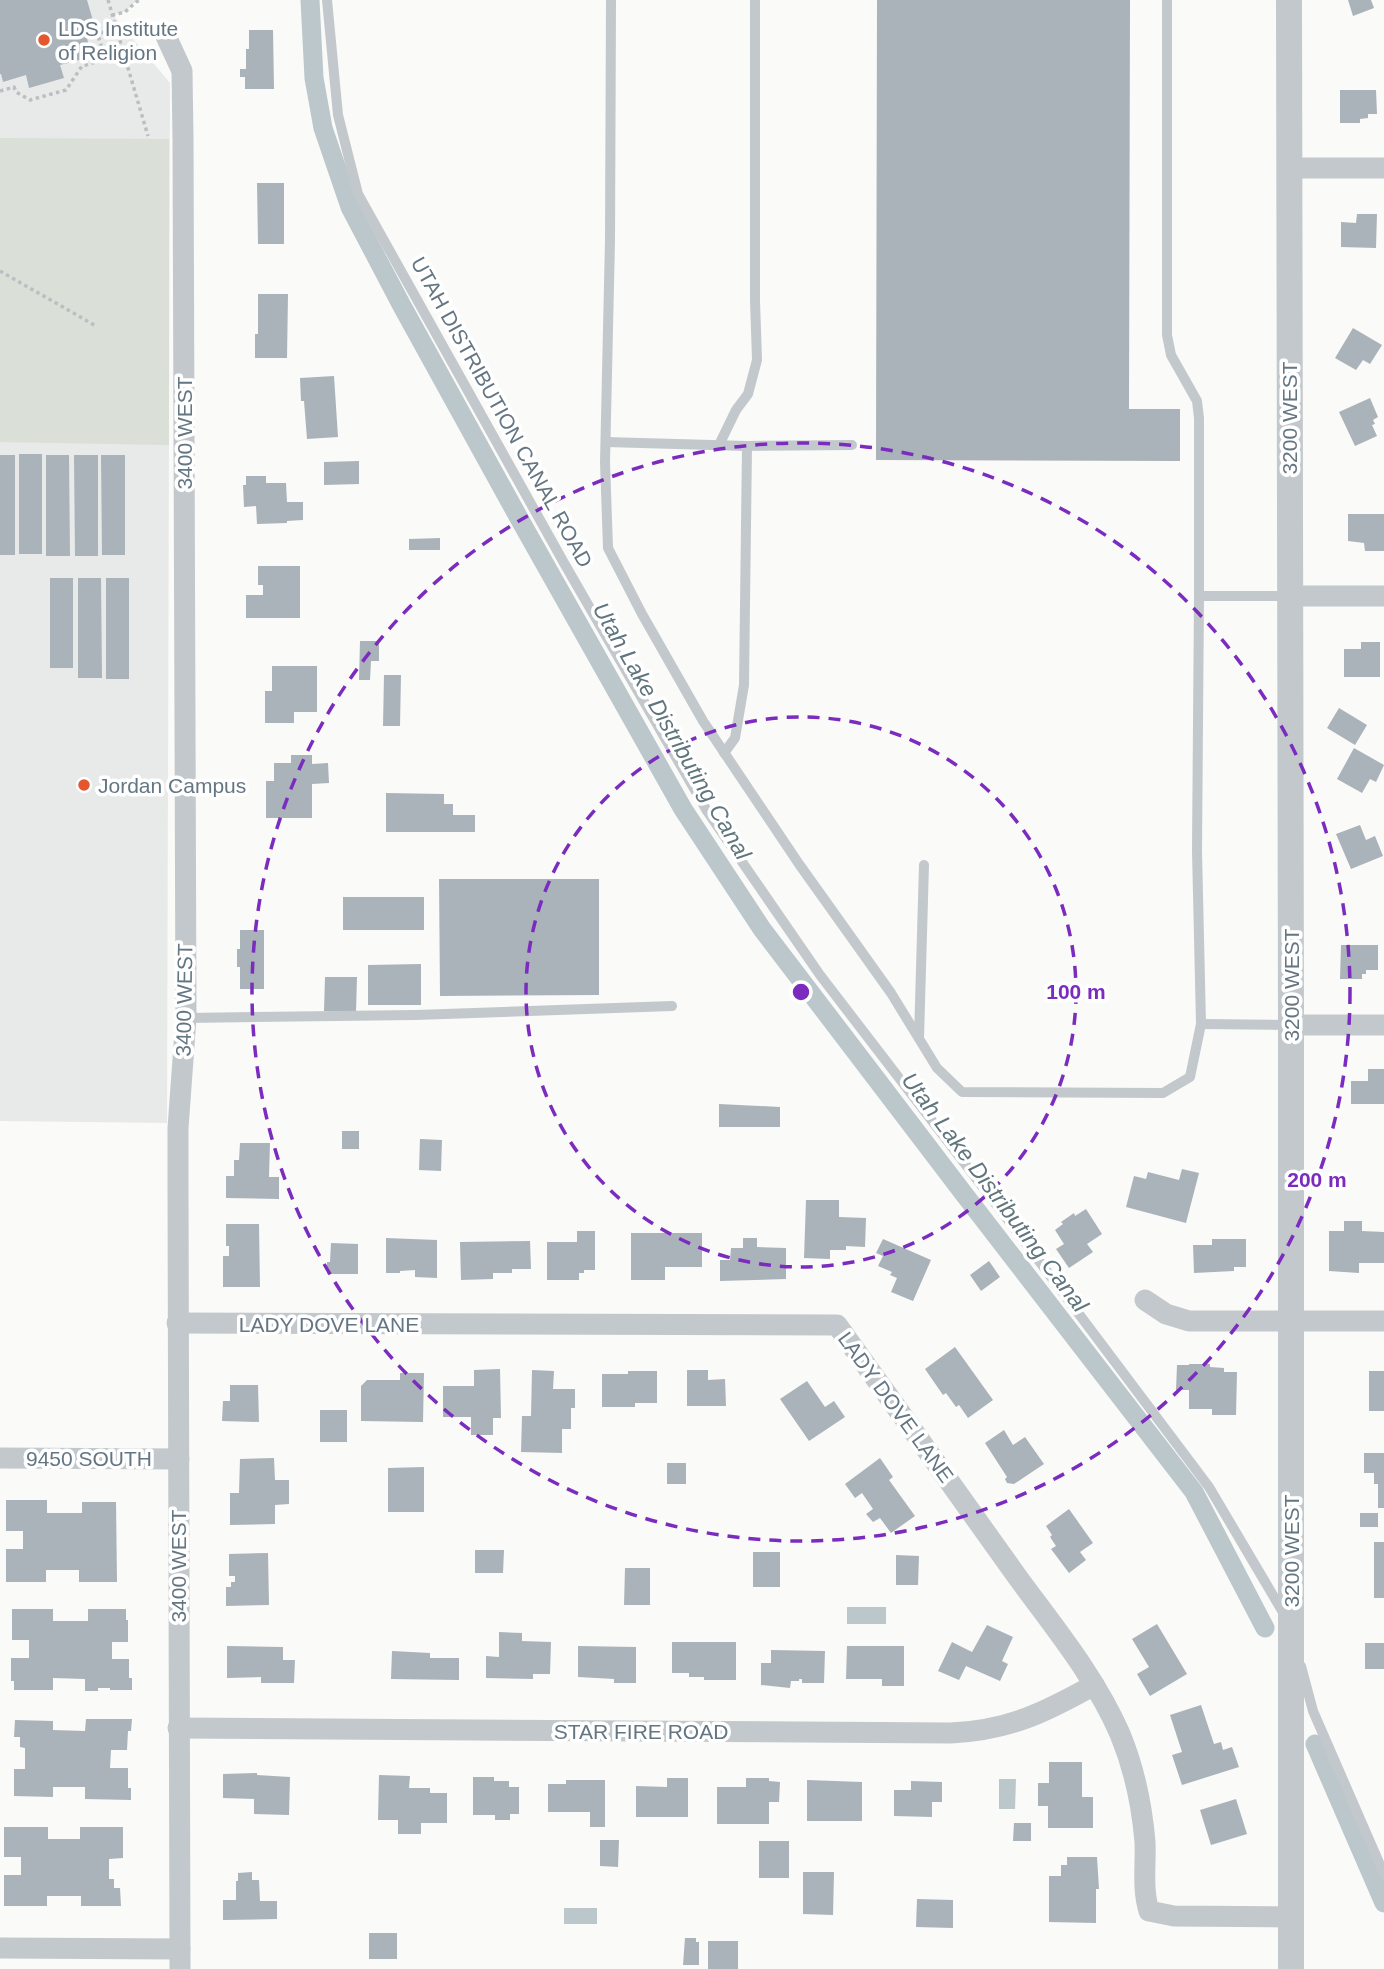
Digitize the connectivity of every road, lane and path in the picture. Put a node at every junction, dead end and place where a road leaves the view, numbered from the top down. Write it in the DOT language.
graph roads {
  1 [pos="108,0"];
  2 [pos="141,0"];
  3 [pos="327,0"];
  4 [pos="611,0"];
  5 [pos="755,0"];
  6 [pos="1167,0"];
  7 [pos="1289,0"];
  8 [pos="113,15"];
  9 [pos="165,34"];
  10 [pos="0,91"];
  11 [pos="148,136"];
  12 [pos="1289,168"];
  13 [pos="1384,168"];
  14 [pos="0,271"];
  15 [pos="96,326"];
  16 [pos="606,442"];
  17 [pos="719,445"];
  18 [pos="852,445"];
  19 [pos="747,446"];
  20 [pos="1199,596"];
  21 [pos="1289,596"];
  22 [pos="1384,596"];
  23 [pos="724,753"];
  24 [pos="924,865"];
  25 [pos="671,1006"];
  26 [pos="186,1018"];
  27 [pos="1201,1024"];
  28 [pos="1291,1025"];
  29 [pos="1384,1025"];
  30 [pos="919,1038"];
  31 [pos="1145,1300"];
  32 [pos="1290,1321"];
  33 [pos="1384,1321"];
  34 [pos="177,1323"];
  35 [pos="0,1458"];
  36 [pos="178,1459"];
  37 [pos="1291,1626"];
  38 [pos="1094,1685"];
  39 [pos="178,1728"];
  40 [pos="1384,1874"];
  41 [pos="1291,1917"];
  42 [pos="0,1948"];
  43 [pos="180,1959"];
  44 [pos="1291,1969"];
  1 -- 8 [label="path"];
  2 -- 8 [label="path"];
  3 -- 37 [label="lane, UTAH DISTRIBUTION CANAL ROAD"];
  4 -- 16 [label="lane"];
  5 -- 17 [label="lane"];
  6 -- 20 [label="lane"];
  7 -- 12 [label="street, 3200 WEST"];
  8 -- 10 [label="path"];
  8 -- 11 [label="path"];
  9 -- 26 [label="street, 3400 WEST"];
  12 -- 13 [label="street"];
  12 -- 21 [label="street, 3200 WEST"];
  14 -- 15 [label="path"];
  16 -- 17 [label="lane"];
  16 -- 23 [label="lane"];
  17 -- 19 [label="lane"];
  18 -- 19 [label="lane"];
  19 -- 23 [label="lane"];
  20 -- 21 [label="lane"];
  20 -- 27 [label="lane"];
  21 -- 22 [label="street"];
  21 -- 28 [label="street, 3200 WEST"];
  23 -- 30 [label="lane"];
  24 -- 30 [label="lane"];
  25 -- 26 [label="lane"];
  26 -- 34 [label="street, 3400 WEST"];
  27 -- 28 [label="lane"];
  27 -- 30 [label="lane"];
  28 -- 29 [label="street"];
  28 -- 32 [label="street, 3200 WEST"];
  31 -- 32 [label="street"];
  32 -- 33 [label="street"];
  32 -- 37 [label="street, 3200 WEST"];
  34 -- 36 [label="street, 3400 WEST"];
  34 -- 38 [label="street, LADY DOVE LANE"];
  35 -- 36 [label="street, 9450 SOUTH"];
  36 -- 39 [label="street, 3400 WEST"];
  37 -- 40 [label="lane, UTAH DISTRIBUTION CANAL ROAD"];
  37 -- 41 [label="street, 3200 WEST"];
  38 -- 39 [label="street, STAR FIRE ROAD"];
  38 -- 41 [label="street, LADY DOVE LANE"];
  39 -- 43 [label="street, 3400 WEST"];
  41 -- 44 [label="street, 3200 WEST"];
  42 -- 43 [label="street"];
}
